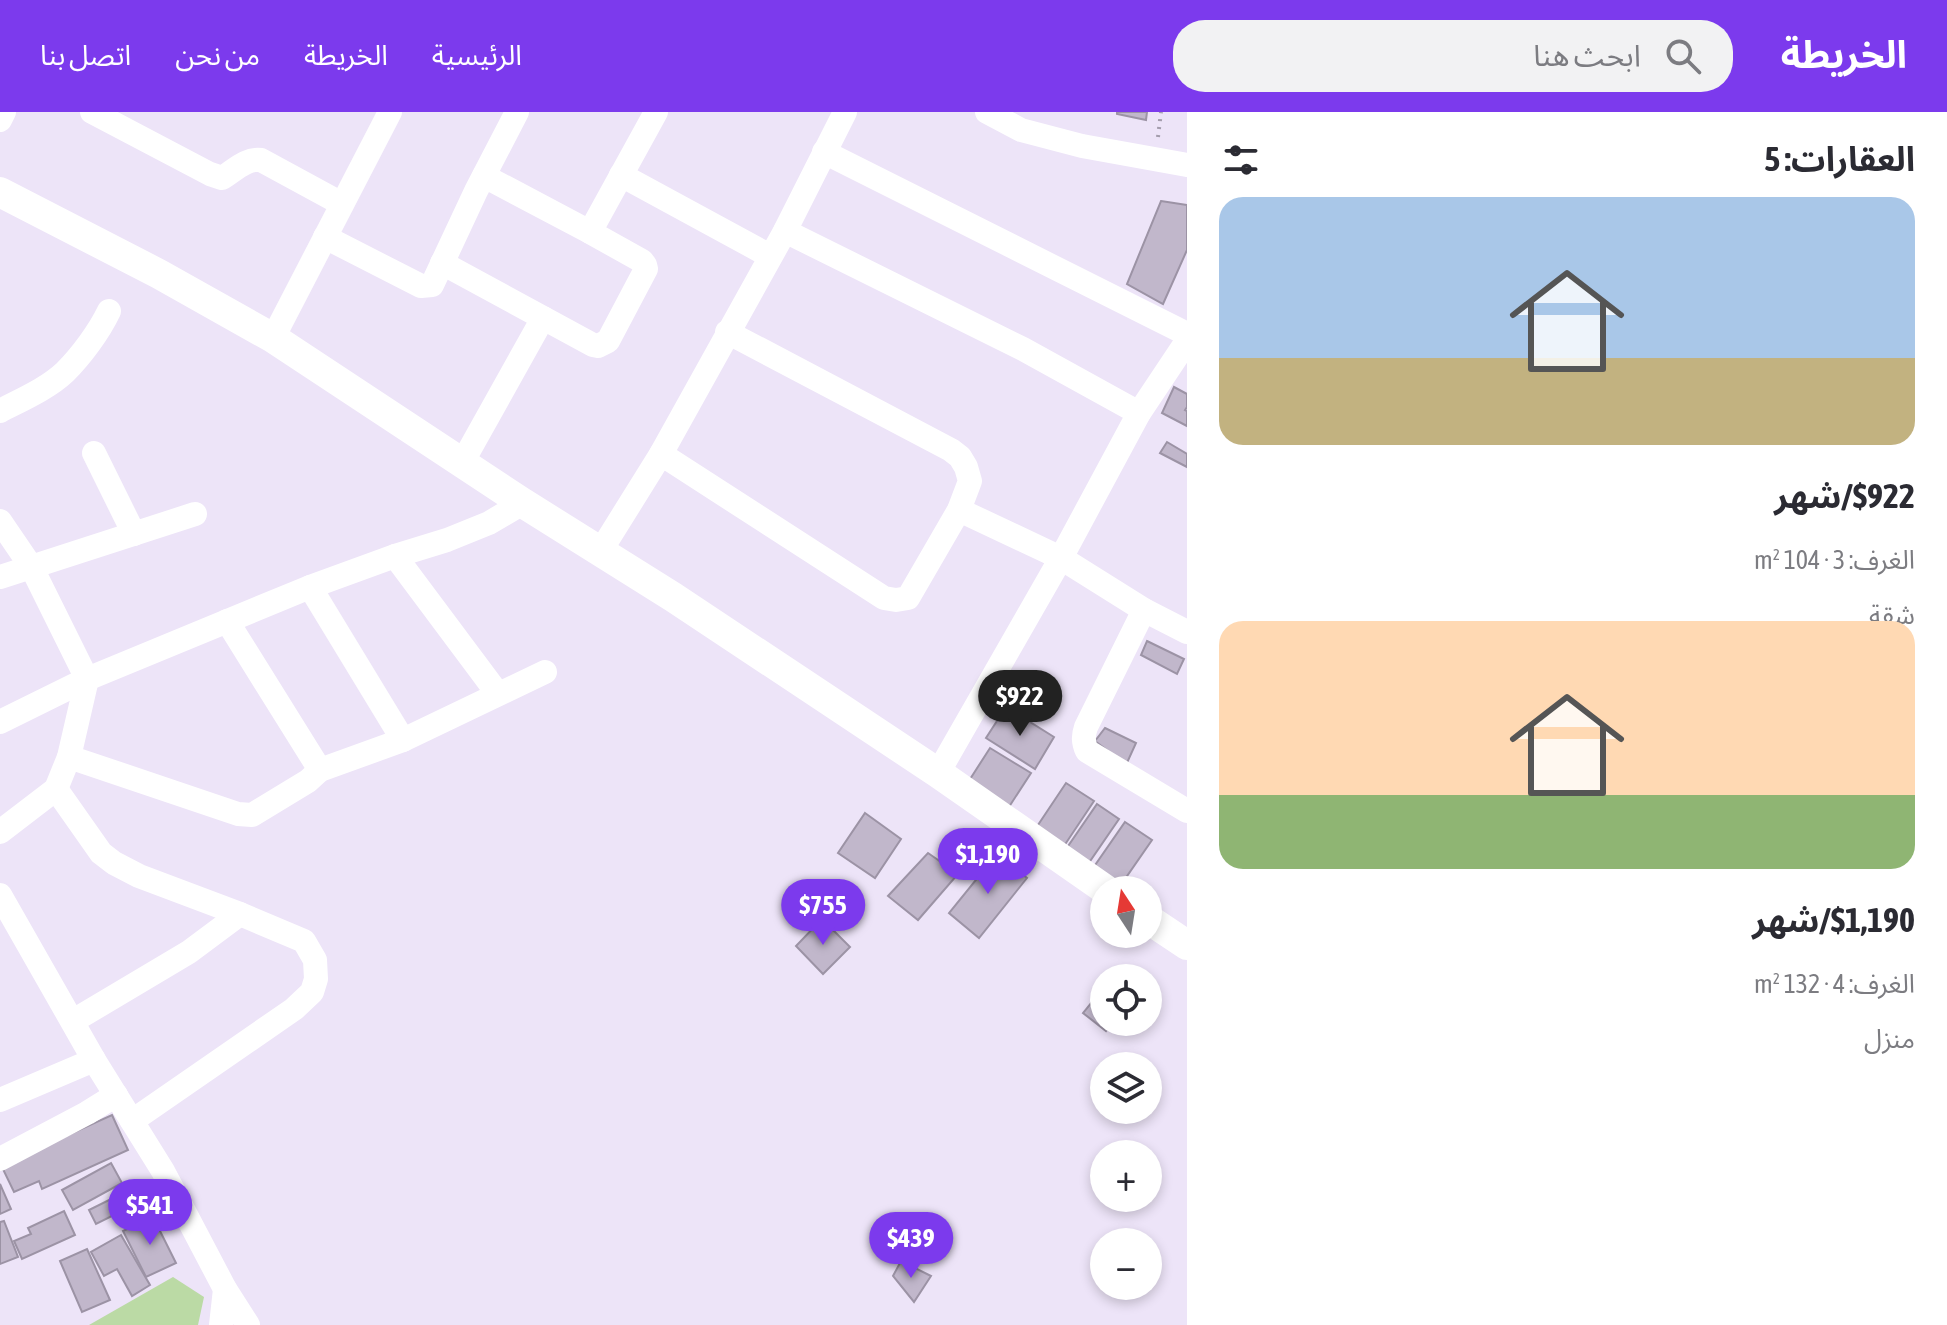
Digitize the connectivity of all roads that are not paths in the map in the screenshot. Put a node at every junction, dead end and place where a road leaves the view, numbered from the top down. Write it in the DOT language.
graph roads {
  1 [pos="4,112"];
  2 [pos="92,112"];
  3 [pos="390,112"];
  4 [pos="517,112"];
  5 [pos="656,112"];
  6 [pos="845,112"];
  7 [pos="987,112"];
  8 [pos="0,120"];
  9 [pos="1023,121"];
  10 [pos="824,152"];
  11 [pos="1187,165"];
  12 [pos="621,175"];
  13 [pos="484,176"];
  14 [pos="0,192"];
  15 [pos="342,204"];
  16 [pos="785,231"];
  17 [pos="590,232"];
  18 [pos="325,237"];
  19 [pos="770,256"];
  20 [pos="442,263"];
  21 [pos="109,311"];
  22 [pos="543,318"];
  23 [pos="727,332"];
  24 [pos="1187,334"];
  25 [pos="273,338"];
  26 [pos="1187,341"];
  27 [pos="0,411"];
  28 [pos="1139,413"];
  29 [pos="94,453"];
  30 [pos="661,454"];
  31 [pos="462,463"];
  32 [pos="523,503"];
  33 [pos="959,510"];
  34 [pos="195,514"];
  35 [pos="0,521"];
  36 [pos="134,534"];
  37 [pos="600,552"];
  38 [pos="395,556"];
  39 [pos="1061,558"];
  40 [pos="32,568"];
  41 [pos="0,577"];
  42 [pos="310,587"];
  43 [pos="1144,610"];
  44 [pos="227,621"];
  45 [pos="1187,632"];
  46 [pos="545,672"];
  47 [pos="87,679"];
  48 [pos="498,694"];
  49 [pos="0,722"];
  50 [pos="403,740"];
  51 [pos="69,757"];
  52 [pos="320,770"];
  53 [pos="938,773"];
  54 [pos="56,789"];
  55 [pos="1187,811"];
  56 [pos="0,832"];
  57 [pos="1090,879"];
  58 [pos="0,895"];
  59 [pos="240,914"];
  60 [pos="1162,928"];
  61 [pos="1187,945"];
  62 [pos="73,1021"];
  63 [pos="94,1060"];
  64 [pos="116,1095"];
  65 [pos="0,1100"];
  66 [pos="132,1121"];
  67 [pos="0,1159"];
  68 [pos="225,1289"];
  69 [pos="221,1325"];
  70 [pos="248,1325"];
  1 -- 8 [label="street"];
  2 -- 15 [label="street"];
  3 -- 15 [label="street"];
  4 -- 13 [label="street"];
  5 -- 12 [label="street"];
  6 -- 10 [label="street"];
  7 -- 9 [label="street"];
  9 -- 11 [label="street"];
  10 -- 16 [label="street"];
  10 -- 24 [label="street"];
  12 -- 17 [label="street"];
  12 -- 19 [label="street"];
  13 -- 17 [label="street"];
  13 -- 20 [label="street"];
  14 -- 25 [label="main road"];
  15 -- 18 [label="street"];
  16 -- 19 [label="street"];
  16 -- 28 [label="street"];
  17 -- 22 [label="street"];
  18 -- 20 [label="street"];
  18 -- 25 [label="street"];
  19 -- 23 [label="street"];
  20 -- 22 [label="street"];
  21 -- 27 [label="street"];
  22 -- 31 [label="street"];
  23 -- 30 [label="street"];
  23 -- 33 [label="street"];
  25 -- 31 [label="main road"];
  26 -- 28 [label="street"];
  28 -- 39 [label="street"];
  29 -- 36 [label="street"];
  30 -- 33 [label="street"];
  30 -- 37 [label="street"];
  31 -- 32 [label="main road"];
  32 -- 37 [label="main road"];
  32 -- 38 [label="street"];
  33 -- 39 [label="street"];
  34 -- 36 [label="street"];
  35 -- 40 [label="street"];
  36 -- 40 [label="street"];
  37 -- 53 [label="main road"];
  38 -- 42 [label="street"];
  38 -- 48 [label="street"];
  39 -- 43 [label="street"];
  39 -- 53 [label="street"];
  40 -- 41 [label="street"];
  40 -- 47 [label="street"];
  42 -- 44 [label="street"];
  42 -- 50 [label="street"];
  43 -- 45 [label="street"];
  43 -- 55 [label="street"];
  44 -- 47 [label="street"];
  44 -- 52 [label="street"];
  46 -- 48 [label="street"];
  47 -- 49 [label="street"];
  47 -- 51 [label="street"];
  48 -- 50 [label="street"];
  50 -- 52 [label="street"];
  51 -- 52 [label="street"];
  51 -- 54 [label="street"];
  53 -- 57 [label="main road"];
  54 -- 56 [label="street"];
  54 -- 59 [label="street"];
  58 -- 62 [label="street"];
  59 -- 62 [label="street"];
  59 -- 66 [label="street"];
  60 -- 61 [label="main road"];
  62 -- 63 [label="street"];
  63 -- 64 [label="street"];
  63 -- 65 [label="street"];
  64 -- 66 [label="street"];
  64 -- 67 [label="street"];
  66 -- 68 [label="street"];
  68 -- 69 [label="street"];
  68 -- 70 [label="street"];
}
